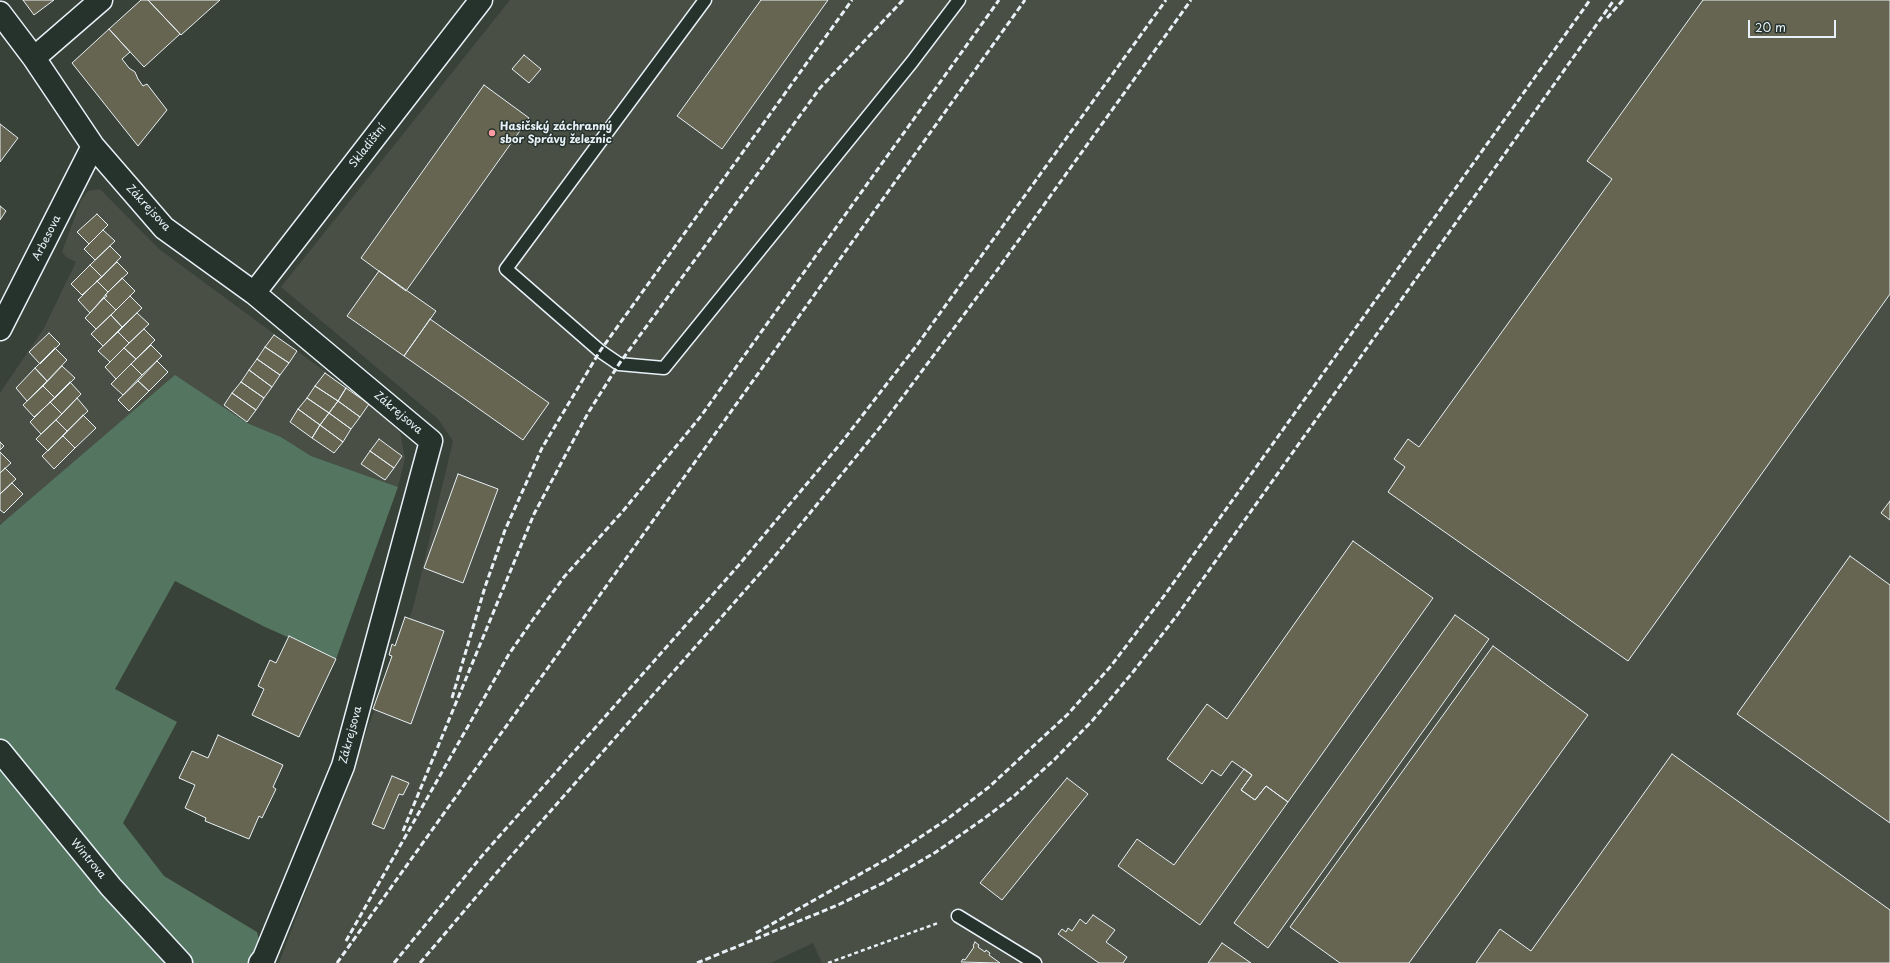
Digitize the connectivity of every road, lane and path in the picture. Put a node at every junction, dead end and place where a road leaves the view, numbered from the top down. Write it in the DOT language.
graph roads {
  1 [pos="101,0"];
  2 [pos="481,0"];
  3 [pos="705,0"];
  4 [pos="959,0"];
  5 [pos="0,13"];
  6 [pos="34,58"];
  7 [pos="93,146"];
  8 [pos="254,293"];
  9 [pos="0,329"];
  10 [pos="0,752"];
  11 [pos="958,916"];
  12 [pos="181,963"];
  13 [pos="260,963"];
  14 [pos="828,963"];
  15 [pos="1035,963"];
  1 -- 6 [label="street"];
  2 -- 8 [label="street, Skladištní"];
  3 -- 4 [label="lane"];
  5 -- 6 [label="street, Zákrejsova"];
  6 -- 7 [label="street, Zákrejsova"];
  7 -- 8 [label="street, Zákrejsova"];
  7 -- 9 [label="street, Arbesova"];
  8 -- 13 [label="street, Zákrejsova"];
  10 -- 12 [label="street, Wintrova"];
  11 -- 14 [label="path"];
  11 -- 15 [label="lane"];
}
